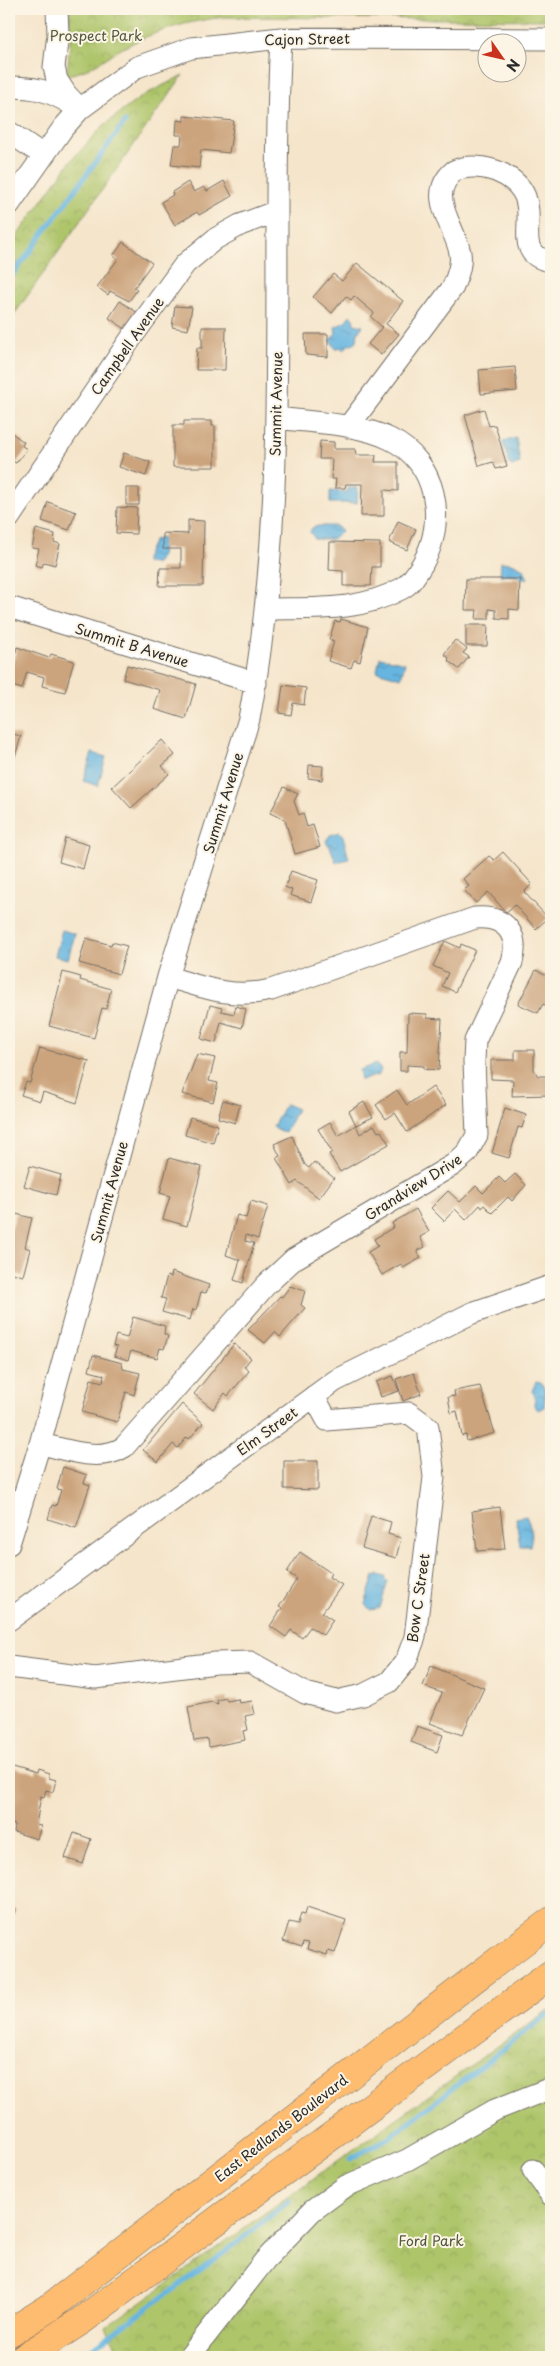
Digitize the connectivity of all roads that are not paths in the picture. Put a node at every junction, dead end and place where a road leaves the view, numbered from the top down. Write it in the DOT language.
graph roads {
  1 [pos="57,9"];
  2 [pos="281,38"];
  3 [pos="551,39"];
  4 [pos="9,87"];
  5 [pos="80,109"];
  6 [pos="9,132"];
  7 [pos="43,154"];
  8 [pos="9,205"];
  9 [pos="276,211"];
  10 [pos="551,262"];
  11 [pos="278,418"];
  12 [pos="348,427"];
  13 [pos="9,518"];
  14 [pos="9,607"];
  15 [pos="267,609"];
  16 [pos="256,683"];
  17 [pos="168,977"];
  18 [pos="551,1286"];
  19 [pos="314,1396"];
  20 [pos="40,1444"];
  21 [pos="9,1544"];
  22 [pos="9,1620"];
  23 [pos="9,1667"];
  24 [pos="551,1921"];
  25 [pos="551,1974"];
  26 [pos="551,2088"];
  27 [pos="533,2170"];
  28 [pos="551,2195"];
  29 [pos="9,2333"];
  30 [pos="25,2357"];
  31 [pos="189,2357"];
  1 -- 5 [label="street"];
  2 -- 3 [label="street, Cajon Street"];
  2 -- 5 [label="street, Cajon Street"];
  2 -- 9 [label="street, Summit Avenue"];
  4 -- 5 [label="street"];
  5 -- 7 [label="street, Cajon Street"];
  6 -- 7 [label="street"];
  7 -- 8 [label="street, Cajon Street"];
  9 -- 11 [label="street, Summit Avenue"];
  9 -- 13 [label="street, Campbell Avenue"];
  10 -- 12 [label="street"];
  11 -- 12 [label="street"];
  11 -- 15 [label="street, Summit Avenue"];
  12 -- 15 [label="street"];
  14 -- 16 [label="street, Summit B Avenue"];
  15 -- 16 [label="street, Summit Avenue"];
  16 -- 17 [label="street, Summit Avenue"];
  17 -- 20 [label="street, Summit Avenue"];
  17 -- 20 [label="street, Grandview Drive"];
  18 -- 19 [label="street, Elm Street"];
  19 -- 22 [label="street, Elm Street"];
  19 -- 23 [label="street, Bow C Street"];
  20 -- 21 [label="street, Summit Avenue"];
  24 -- 29 [label="main road, East Redlands Boulevard"];
  25 -- 30 [label="main road"];
  26 -- 31 [label="street"];
  27 -- 28 [label="street"];
}
